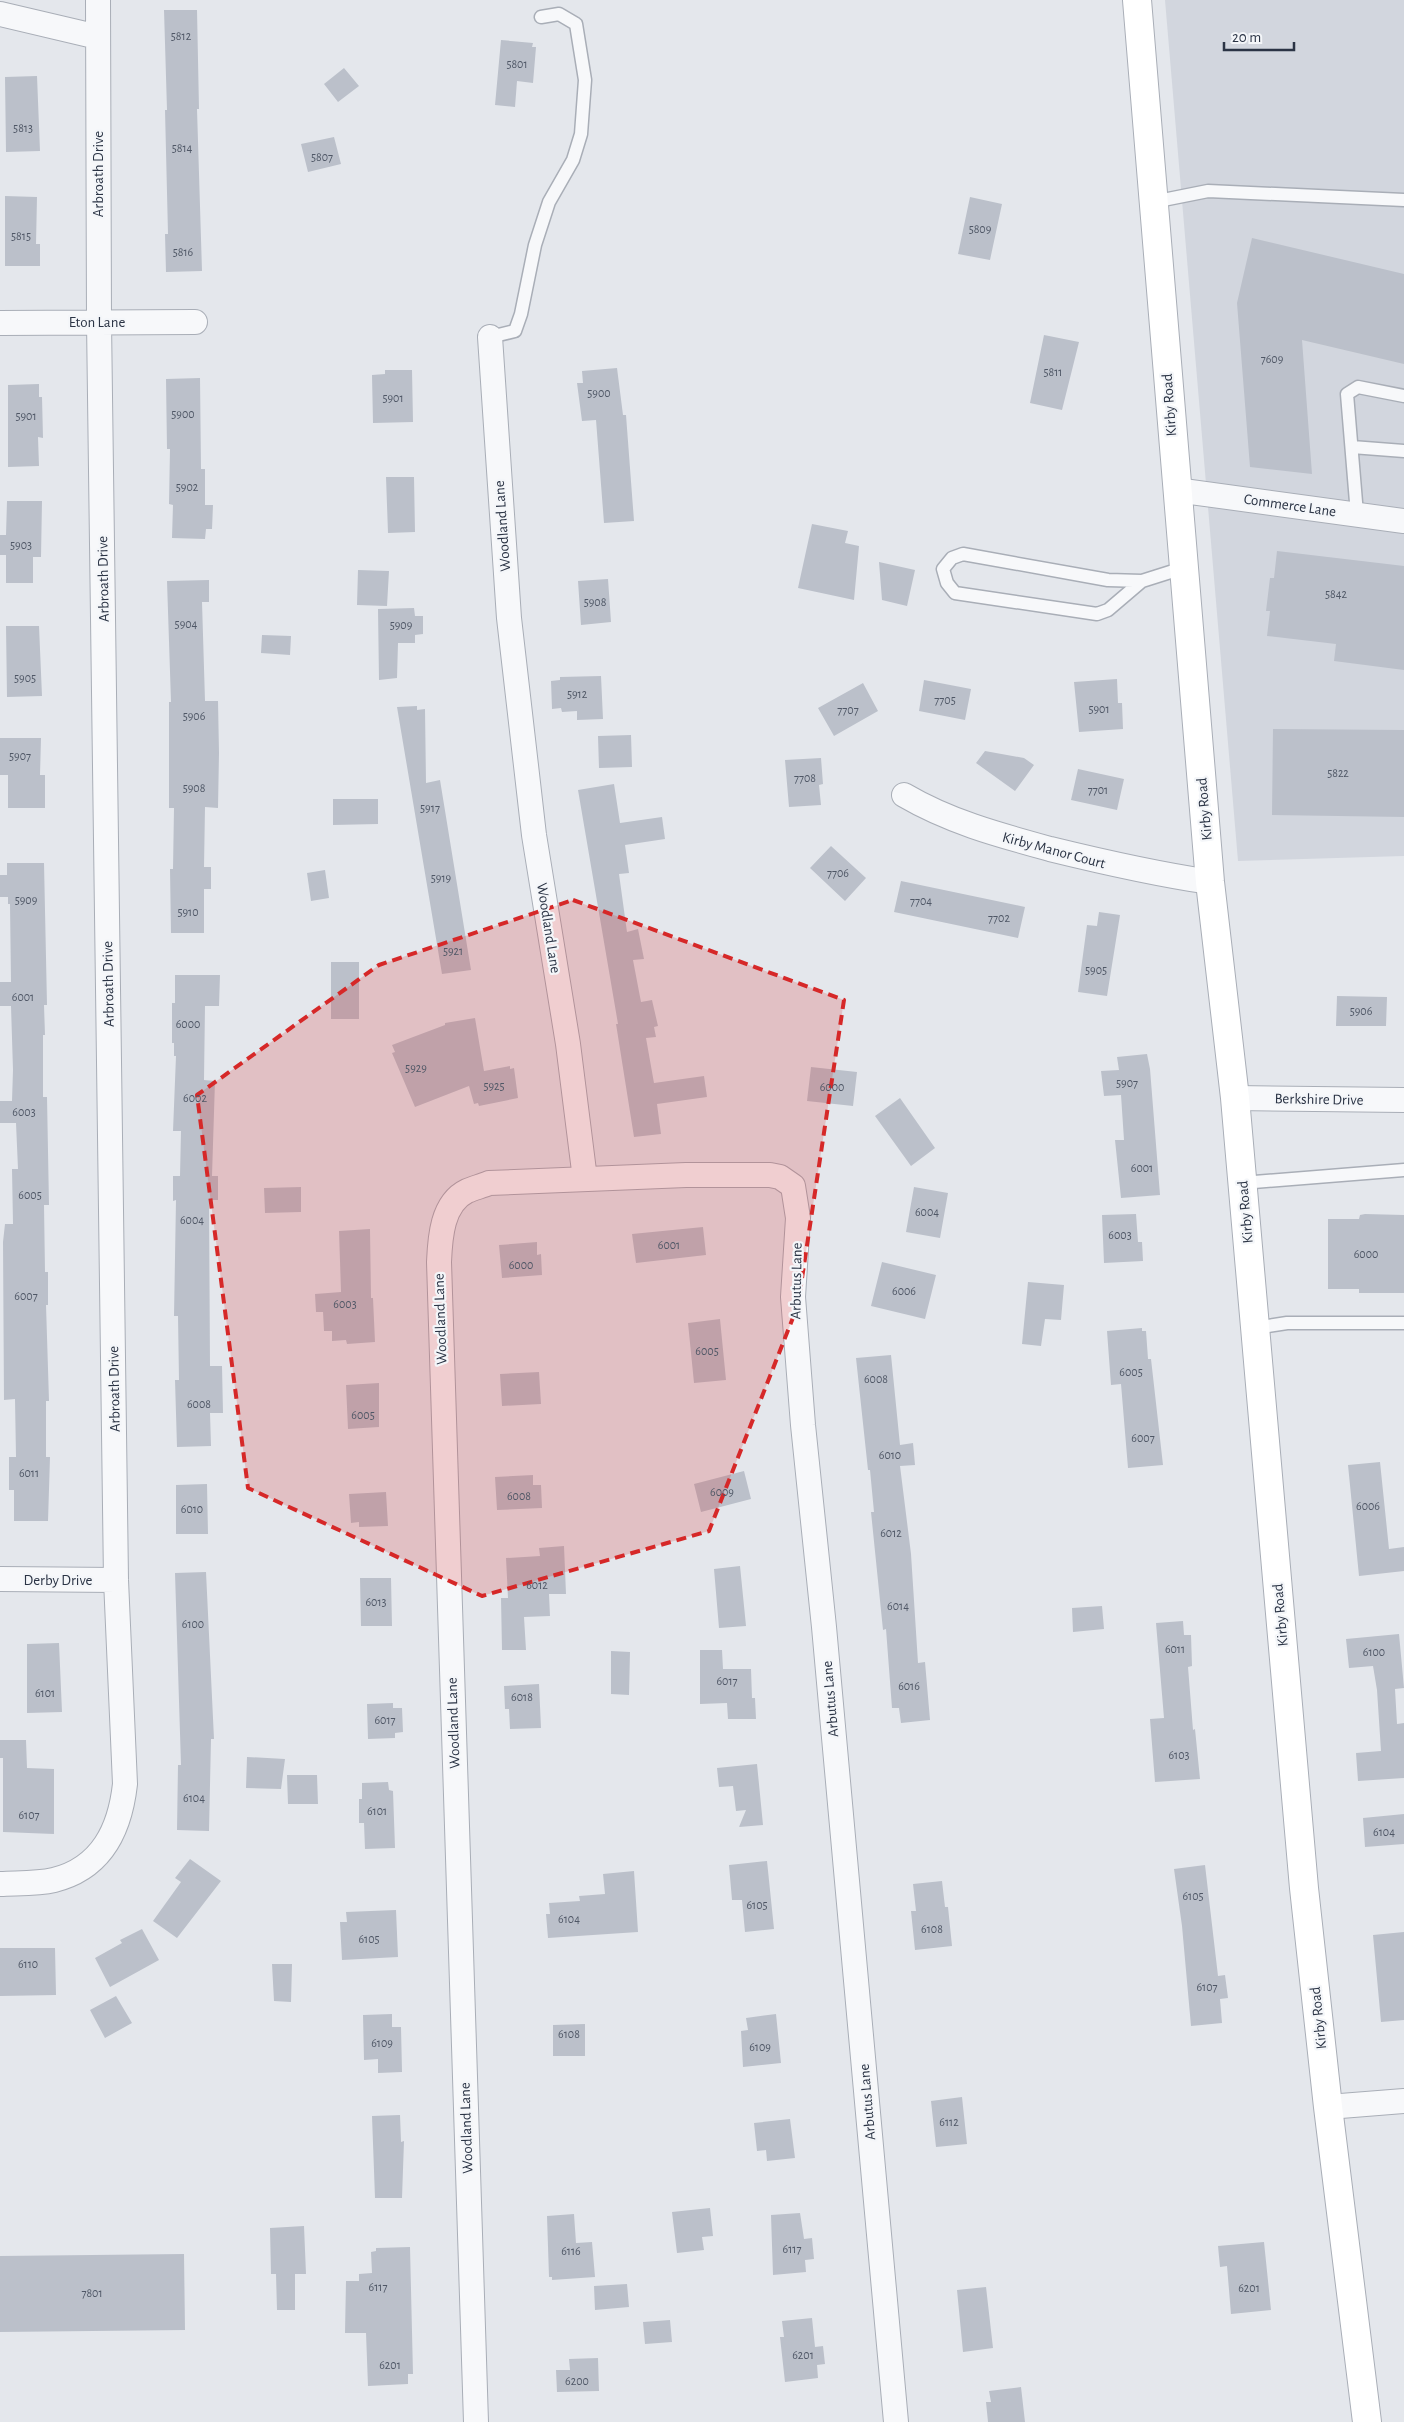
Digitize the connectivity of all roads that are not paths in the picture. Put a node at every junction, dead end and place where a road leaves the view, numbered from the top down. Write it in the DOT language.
graph roads {
  1 [pos="98,0"];
  2 [pos="1137,0"];
  3 [pos="0,14"];
  4 [pos="541,17"];
  5 [pos="98,37"];
  6 [pos="1404,200"];
  7 [pos="1153,202"];
  8 [pos="0,322"];
  9 [pos="99,322"];
  10 [pos="195,322"];
  11 [pos="490,337"];
  12 [pos="1404,396"];
  13 [pos="1352,447"];
  14 [pos="1404,451"];
  15 [pos="1176,490"];
  16 [pos="1357,514"];
  17 [pos="1404,521"];
  18 [pos="1183,568"];
  19 [pos="1142,581"];
  20 [pos="904,795"];
  21 [pos="1210,882"];
  22 [pos="1235,1098"];
  23 [pos="1404,1100"];
  24 [pos="1404,1170"];
  25 [pos="585,1179"];
  26 [pos="1242,1183"];
  27 [pos="1404,1323"];
  28 [pos="1255,1328"];
  29 [pos="0,1579"];
  30 [pos="116,1580"];
  31 [pos="0,1884"];
  32 [pos="1404,2101"];
  33 [pos="1328,2107"];
  34 [pos="476,2422"];
  35 [pos="896,2422"];
  36 [pos="1367,2422"];
  1 -- 5 [label="street, Arbroath Drive"];
  2 -- 7 [label="main road, Kirby Road"];
  3 -- 5 [label="street"];
  4 -- 11 [label="lane"];
  5 -- 9 [label="street, Arbroath Drive"];
  6 -- 7 [label="lane"];
  7 -- 15 [label="main road, Kirby Road"];
  8 -- 9 [label="street, Eton Lane"];
  9 -- 10 [label="street, Eton Lane"];
  9 -- 30 [label="street, Arbroath Drive"];
  11 -- 25 [label="street, Woodland Lane"];
  12 -- 13 [label="lane"];
  13 -- 14 [label="lane"];
  13 -- 16 [label="lane"];
  15 -- 16 [label="street, Commerce Lane"];
  15 -- 18 [label="main road, Kirby Road"];
  16 -- 17 [label="street, Commerce Lane"];
  18 -- 19 [label="lane"];
  18 -- 21 [label="main road, Kirby Road"];
  19 -- 19 [label="lane"];
  20 -- 21 [label="street, Kirby Manor Court"];
  21 -- 22 [label="main road, Kirby Road"];
  22 -- 23 [label="street, Berkshire Drive"];
  22 -- 26 [label="main road, Kirby Road"];
  24 -- 26 [label="lane"];
  25 -- 34 [label="street, Woodland Lane"];
  25 -- 35 [label="street, Arbutus Lane"];
  26 -- 28 [label="main road, Kirby Road"];
  27 -- 28 [label="lane"];
  28 -- 33 [label="main road, Kirby Road"];
  29 -- 30 [label="street, Derby Drive"];
  30 -- 31 [label="street, Arbroath Drive"];
  32 -- 33 [label="street"];
  33 -- 36 [label="main road, Kirby Road"];
}
